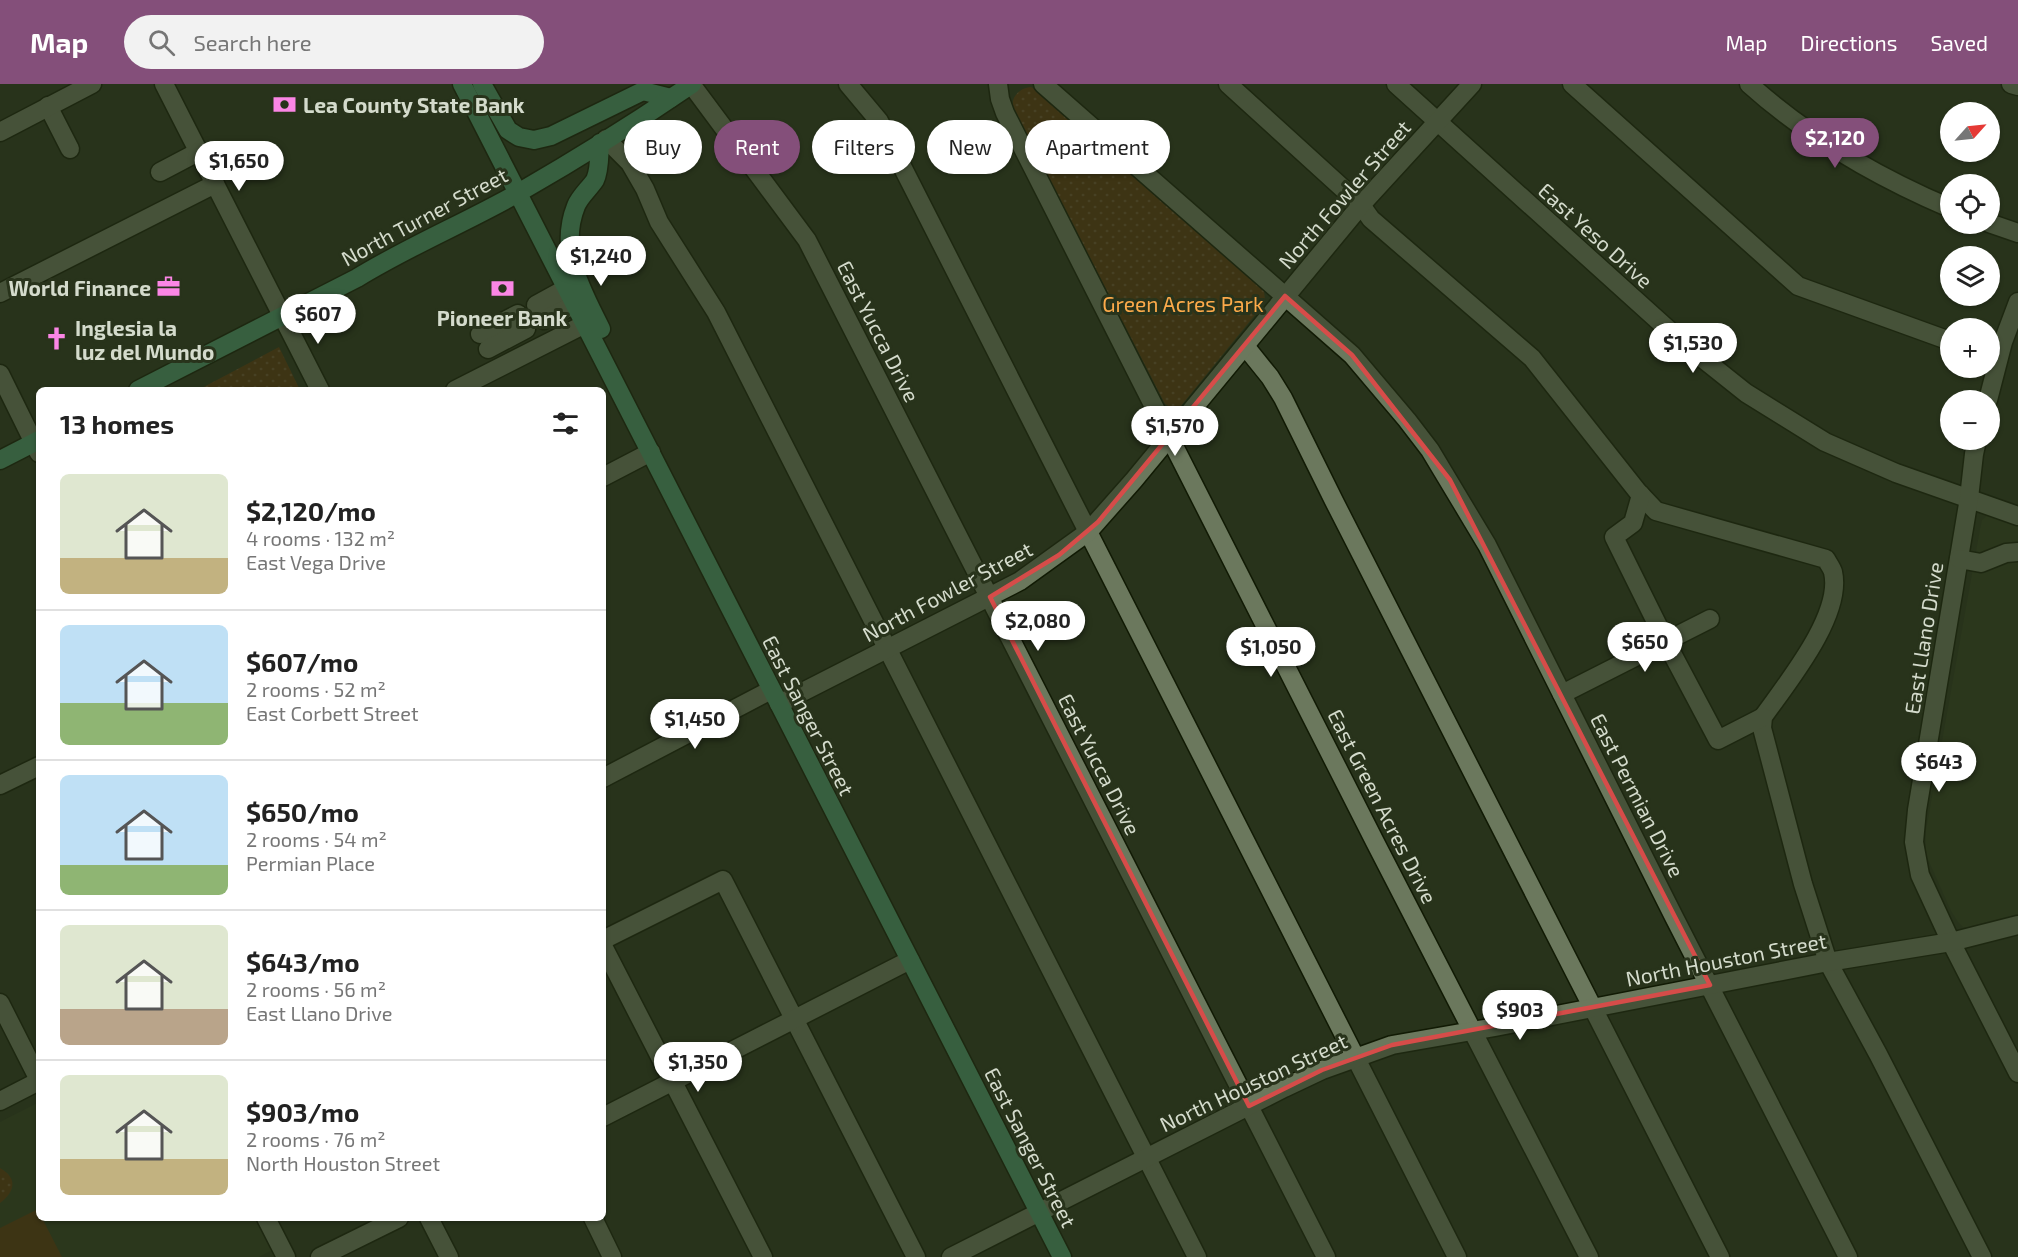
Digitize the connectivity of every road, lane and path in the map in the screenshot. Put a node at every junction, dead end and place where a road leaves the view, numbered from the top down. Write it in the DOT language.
graph roads {
  1 [pos="92,84"];
  2 [pos="164,84"];
  3 [pos="462,84"];
  4 [pos="482,84"];
  5 [pos="691,84"];
  6 [pos="848,84"];
  7 [pos="998,84"];
  8 [pos="1043,84"];
  9 [pos="1227,84"];
  10 [pos="1396,84"];
  11 [pos="1472,84"];
  12 [pos="1572,84"];
  13 [pos="1749,84"];
  14 [pos="2011,84"];
  15 [pos="2018,86"];
  16 [pos="671,98"];
  17 [pos="48,106"];
  18 [pos="1438,122"];
  19 [pos="0,132"];
  20 [pos="603,141"];
  21 [pos="70,149"];
  22 [pos="198,152"];
  23 [pos="160,172"];
  24 [pos="215,184"];
  25 [pos="518,193"];
  26 [pos="1940,204"];
  27 [pos="1361,206"];
  28 [pos="2000,227"];
  29 [pos="2018,233"];
  30 [pos="0,293"];
  31 [pos="1285,296"];
  32 [pos="571,297"];
  33 [pos="2018,302"];
  34 [pos="540,313"];
  35 [pos="283,316"];
  36 [pos="522,322"];
  37 [pos="585,324"];
  38 [pos="2013,325"];
  39 [pos="1940,336"];
  40 [pos="484,341"];
  41 [pos="1245,346"];
  42 [pos="2000,346"];
  43 [pos="0,374"];
  44 [pos="144,387"];
  45 [pos="318,387"];
  46 [pos="461,387"];
  47 [pos="636,424"];
  48 [pos="1169,436"];
  49 [pos="36,441"];
  50 [pos="36,446"];
  51 [pos="1975,450"];
  52 [pos="651,452"];
  53 [pos="0,460"];
  54 [pos="606,475"];
  55 [pos="1641,495"];
  56 [pos="1969,498"];
  57 [pos="2018,516"];
  58 [pos="1088,532"];
  59 [pos="2018,552"];
  60 [pos="1959,559"];
  61 [pos="990,597"];
  62 [pos="1710,620"];
  63 [pos="1666,642"];
  64 [pos="888,649"];
  65 [pos="1562,694"];
  66 [pos="775,697"];
  67 [pos="1763,717"];
  68 [pos="36,767"];
  69 [pos="606,777"];
  70 [pos="0,785"];
  71 [pos="2018,925"];
  72 [pos="606,938"];
  73 [pos="1951,942"];
  74 [pos="606,952"];
  75 [pos="910,960"];
  76 [pos="1828,962"];
  77 [pos="1710,985"];
  78 [pos="0,1004"];
  79 [pos="1592,1007"];
  80 [pos="794,1019"];
  81 [pos="1474,1031"];
  82 [pos="1356,1057"];
  83 [pos="2018,1073"];
  84 [pos="36,1074"];
  85 [pos="36,1082"];
  86 [pos="672,1082"];
  87 [pos="0,1101"];
  88 [pos="1249,1106"];
  89 [pos="606,1115"];
  90 [pos="1147,1158"];
  91 [pos="1039,1212"];
  92 [pos="268,1221"];
  93 [pos="393,1221"];
  94 [pos="431,1221"];
  95 [pos="594,1221"];
  96 [pos="286,1257"];
  97 [pos="320,1257"];
  98 [pos="449,1257"];
  99 [pos="612,1257"];
  100 [pos="763,1257"];
  101 [pos="916,1257"];
  102 [pos="951,1257"];
  103 [pos="1062,1257"];
  104 [pos="1197,1257"];
  105 [pos="1326,1257"];
  106 [pos="1457,1257"];
  107 [pos="1589,1257"];
  108 [pos="1720,1257"];
  109 [pos="1848,1257"];
  110 [pos="1982,1257"];
  1 -- 17 [label="street"];
  2 -- 22 [label="street"];
  3 -- 25 [label="main road, East Sanger Street"];
  4 -- 16 [label="main road"];
  5 -- 16 [label="main road, North Turner Street"];
  5 -- 61 [label="street, East Yucca Drive"];
  6 -- 58 [label="street"];
  7 -- 48 [label="street, East Green Acres Drive"];
  8 -- 31 [label="street, East Permian Drive"];
  9 -- 27 [label="street"];
  10 -- 18 [label="street, East Yeso Drive"];
  11 -- 18 [label="street, North Fowler Street"];
  12 -- 39 [label="street"];
  13 -- 26 [label="street"];
  14 -- 15 [label="street"];
  16 -- 20 [label="main road, North Turner Street"];
  17 -- 19 [label="street"];
  17 -- 21 [label="street"];
  18 -- 27 [label="street, North Fowler Street"];
  18 -- 56 [label="street, East Yeso Drive"];
  20 -- 25 [label="main road, North Turner Street"];
  20 -- 47 [label="main road"];
  20 -- 64 [label="street"];
  22 -- 23 [label="street"];
  22 -- 24 [label="street"];
  24 -- 30 [label="street"];
  24 -- 35 [label="street"];
  25 -- 32 [label="main road, East Sanger Street"];
  25 -- 35 [label="main road, North Turner Street"];
  27 -- 31 [label="street, North Fowler Street"];
  27 -- 55 [label="street"];
  28 -- 29 [label="street"];
  31 -- 41 [label="street, North Fowler Street"];
  31 -- 65 [label="street, East Permian Drive"];
  32 -- 34 [label="street"];
  32 -- 37 [label="main road, East Sanger Street"];
  33 -- 38 [label="street"];
  35 -- 44 [label="main road, North Turner Street"];
  35 -- 45 [label="street"];
  36 -- 40 [label="street"];
  37 -- 46 [label="street"];
  37 -- 47 [label="main road, East Sanger Street"];
  38 -- 42 [label="street"];
  41 -- 48 [label="street, North Fowler Street"];
  41 -- 79 [label="street"];
  43 -- 49 [label="street"];
  47 -- 52 [label="main road, East Sanger Street"];
  48 -- 58 [label="street, North Fowler Street"];
  48 -- 81 [label="street, East Green Acres Drive"];
  50 -- 53 [label="main road"];
  51 -- 56 [label="street, East Llano Drive"];
  52 -- 54 [label="street"];
  52 -- 66 [label="main road, East Sanger Street"];
  55 -- 63 [label="street"];
  55 -- 67 [label="street"];
  56 -- 57 [label="street, East Yeso Drive"];
  56 -- 60 [label="street, East Llano Drive"];
  58 -- 61 [label="street, North Fowler Street"];
  58 -- 82 [label="street"];
  59 -- 60 [label="street"];
  60 -- 73 [label="street, East Llano Drive"];
  61 -- 64 [label="street, North Fowler Street"];
  61 -- 88 [label="street, East Yucca Drive"];
  62 -- 63 [label="street"];
  63 -- 65 [label="street"];
  63 -- 67 [label="street"];
  64 -- 66 [label="street, North Fowler Street"];
  64 -- 90 [label="street"];
  65 -- 77 [label="street, East Permian Drive"];
  66 -- 69 [label="street, North Fowler Street"];
  66 -- 75 [label="main road, East Sanger Street"];
  67 -- 76 [label="street"];
  68 -- 70 [label="street"];
  71 -- 73 [label="street, North Houston Street"];
  72 -- 80 [label="street"];
  73 -- 76 [label="street, North Houston Street"];
  73 -- 83 [label="street, East Llano Drive"];
  74 -- 86 [label="street"];
  75 -- 80 [label="street"];
  75 -- 91 [label="main road, East Sanger Street"];
  76 -- 77 [label="street, North Houston Street"];
  76 -- 110 [label="street"];
  77 -- 79 [label="street, North Houston Street"];
  77 -- 109 [label="street, East Permian Drive"];
  78 -- 84 [label="street"];
  79 -- 81 [label="street, North Houston Street"];
  79 -- 108 [label="street"];
  80 -- 86 [label="street"];
  80 -- 101 [label="street"];
  81 -- 82 [label="street, North Houston Street"];
  81 -- 107 [label="street, East Green Acres Drive"];
  82 -- 88 [label="street, North Houston Street"];
  82 -- 106 [label="street"];
  85 -- 87 [label="street"];
  86 -- 89 [label="street"];
  86 -- 100 [label="street"];
  88 -- 90 [label="street, North Houston Street"];
  88 -- 105 [label="street, East Yucca Drive"];
  90 -- 91 [label="street, North Houston Street"];
  90 -- 104 [label="street"];
  91 -- 102 [label="street, North Houston Street"];
  91 -- 103 [label="main road, East Sanger Street"];
  92 -- 96 [label="street"];
  93 -- 97 [label="street"];
  94 -- 98 [label="street"];
  95 -- 99 [label="street"];
}
